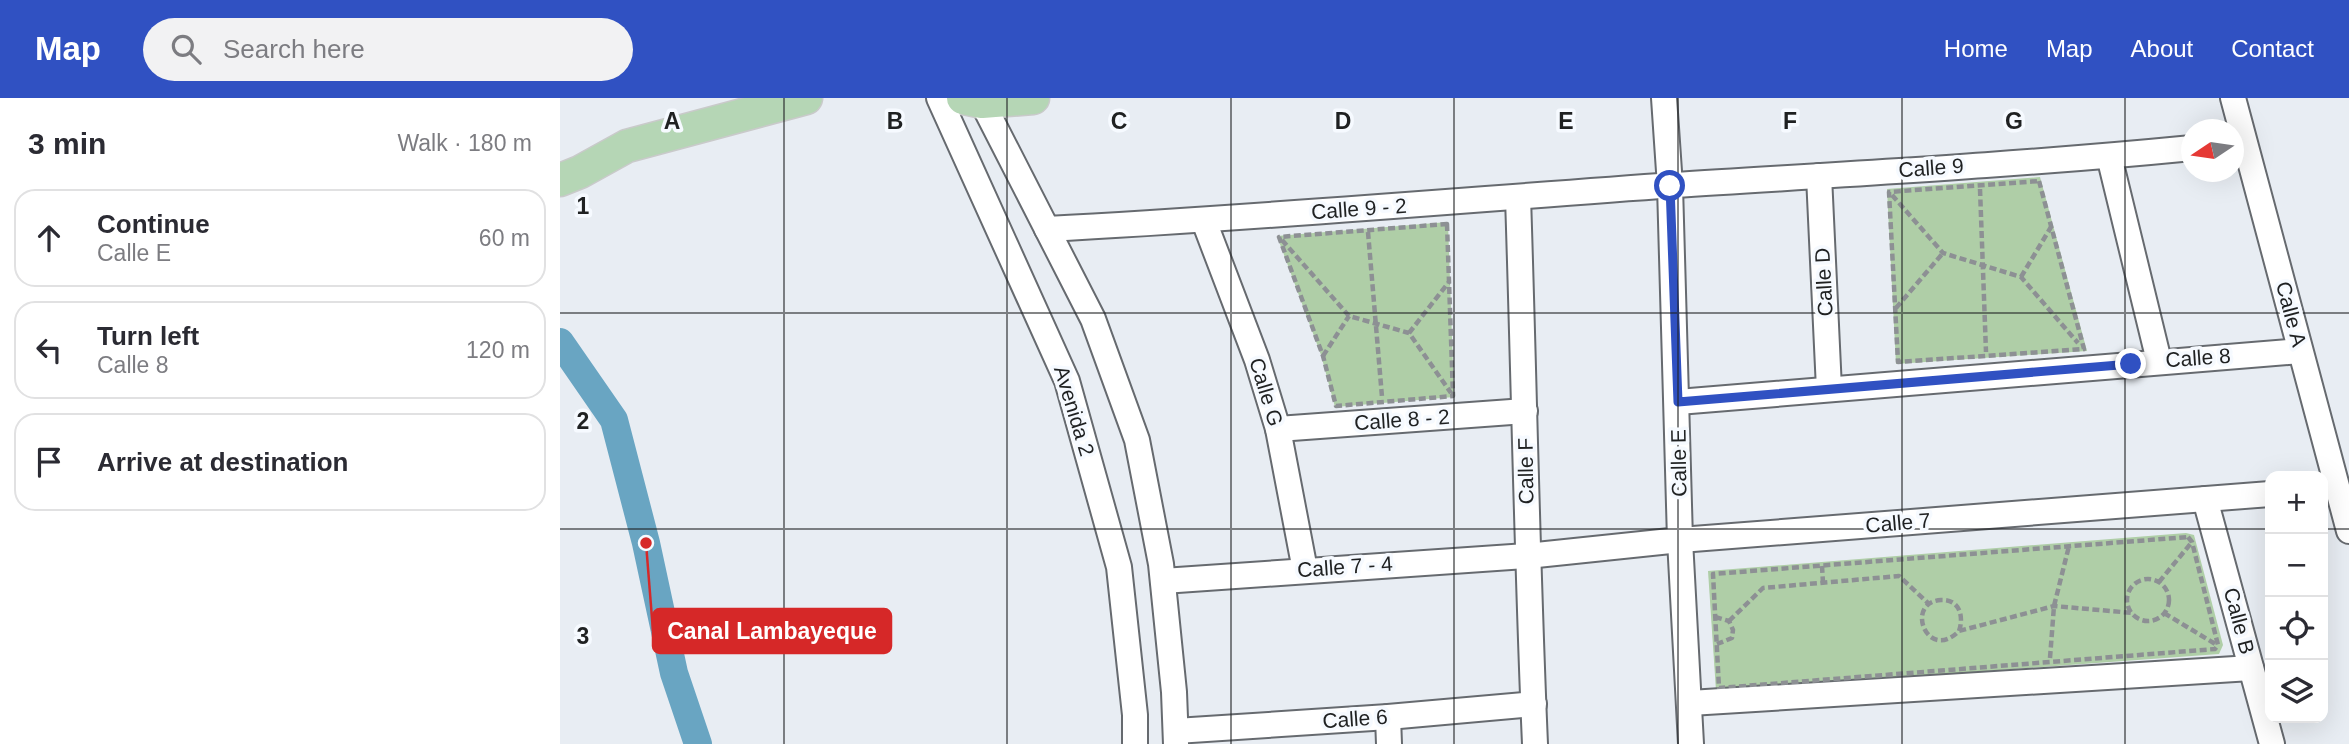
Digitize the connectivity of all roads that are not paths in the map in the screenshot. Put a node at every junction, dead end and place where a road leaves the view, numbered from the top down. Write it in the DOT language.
graph roads {
  1 [pos="806,98"];
  2 [pos="939,98"];
  3 [pos="1033,98"];
  4 [pos="1664,98"];
  5 [pos="2233,98"];
  6 [pos="972,100"];
  7 [pos="2236,119"];
  8 [pos="2181,149"];
  9 [pos="2109,156"];
  10 [pos="2244,161"];
  11 [pos="1819,176"];
  12 [pos="560,180"];
  13 [pos="1670,186"];
  14 [pos="1518,197"];
  15 [pos="1204,221"];
  16 [pos="1047,229"];
  17 [pos="2300,351"];
  18 [pos="2159,361"];
  19 [pos="1829,389"];
  20 [pos="1678,402"];
  21 [pos="1525,411"];
  22 [pos="1278,429"];
  23 [pos="2336,489"];
  24 [pos="2265,494"];
  25 [pos="2205,499"];
  26 [pos="2349,531"];
  27 [pos="1680,540"];
  28 [pos="1527,556"];
  29 [pos="1305,570"];
  30 [pos="1163,581"];
  31 [pos="2251,668"];
  32 [pos="1690,703"];
  33 [pos="1534,704"];
  34 [pos="1388,717"];
  35 [pos="1176,737"];
  36 [pos="1135,744"];
  37 [pos="1389,744"];
  38 [pos="1535,744"];
  39 [pos="1691,744"];
  40 [pos="2272,744"];
  1 -- 12 [label="main road"];
  2 -- 36 [label="street, Avenida 2"];
  3 -- 6 [label="main road"];
  4 -- 13 [label="street, Calle E"];
  5 -- 7 [label="street, Calle A"];
  6 -- 16 [label="street"];
  8 -- 9 [label="street, Calle 9"];
  9 -- 11 [label="street, Calle 9"];
  9 -- 18 [label="street"];
  10 -- 17 [label="street, Calle A"];
  11 -- 13 [label="street, Calle 9"];
  11 -- 19 [label="street, Calle D"];
  13 -- 14 [label="street, Calle 9 - 2"];
  13 -- 20 [label="street, Calle E"];
  14 -- 15 [label="street, Calle 9 - 2"];
  14 -- 21 [label="street, Calle F"];
  15 -- 16 [label="street, Calle 9 - 2"];
  15 -- 22 [label="street, Calle G"];
  16 -- 30 [label="street"];
  17 -- 18 [label="street, Calle 8"];
  17 -- 23 [label="street, Calle A"];
  18 -- 19 [label="street, Calle 8"];
  19 -- 20 [label="street, Calle 8"];
  20 -- 27 [label="street, Calle E"];
  21 -- 22 [label="street, Calle 8 - 2"];
  21 -- 28 [label="street, Calle F"];
  22 -- 29 [label="street, Calle G"];
  23 -- 26 [label="street, Calle A"];
  24 -- 25 [label="street, Calle 7"];
  25 -- 27 [label="street, Calle 7"];
  25 -- 31 [label="street, Calle B"];
  27 -- 28 [label="street, Calle 7"];
  27 -- 32 [label="street, Calle E"];
  28 -- 29 [label="street, Calle 7 - 4"];
  28 -- 33 [label="street, Calle F"];
  29 -- 30 [label="street, Calle 7 - 4"];
  30 -- 35 [label="street"];
  31 -- 32 [label="street"];
  31 -- 40 [label="street, Calle B"];
  32 -- 39 [label="street, Calle E"];
  33 -- 34 [label="street, Calle 6"];
  33 -- 38 [label="street, Calle F"];
  34 -- 35 [label="street, Calle 6"];
  34 -- 37 [label="street"];
}
